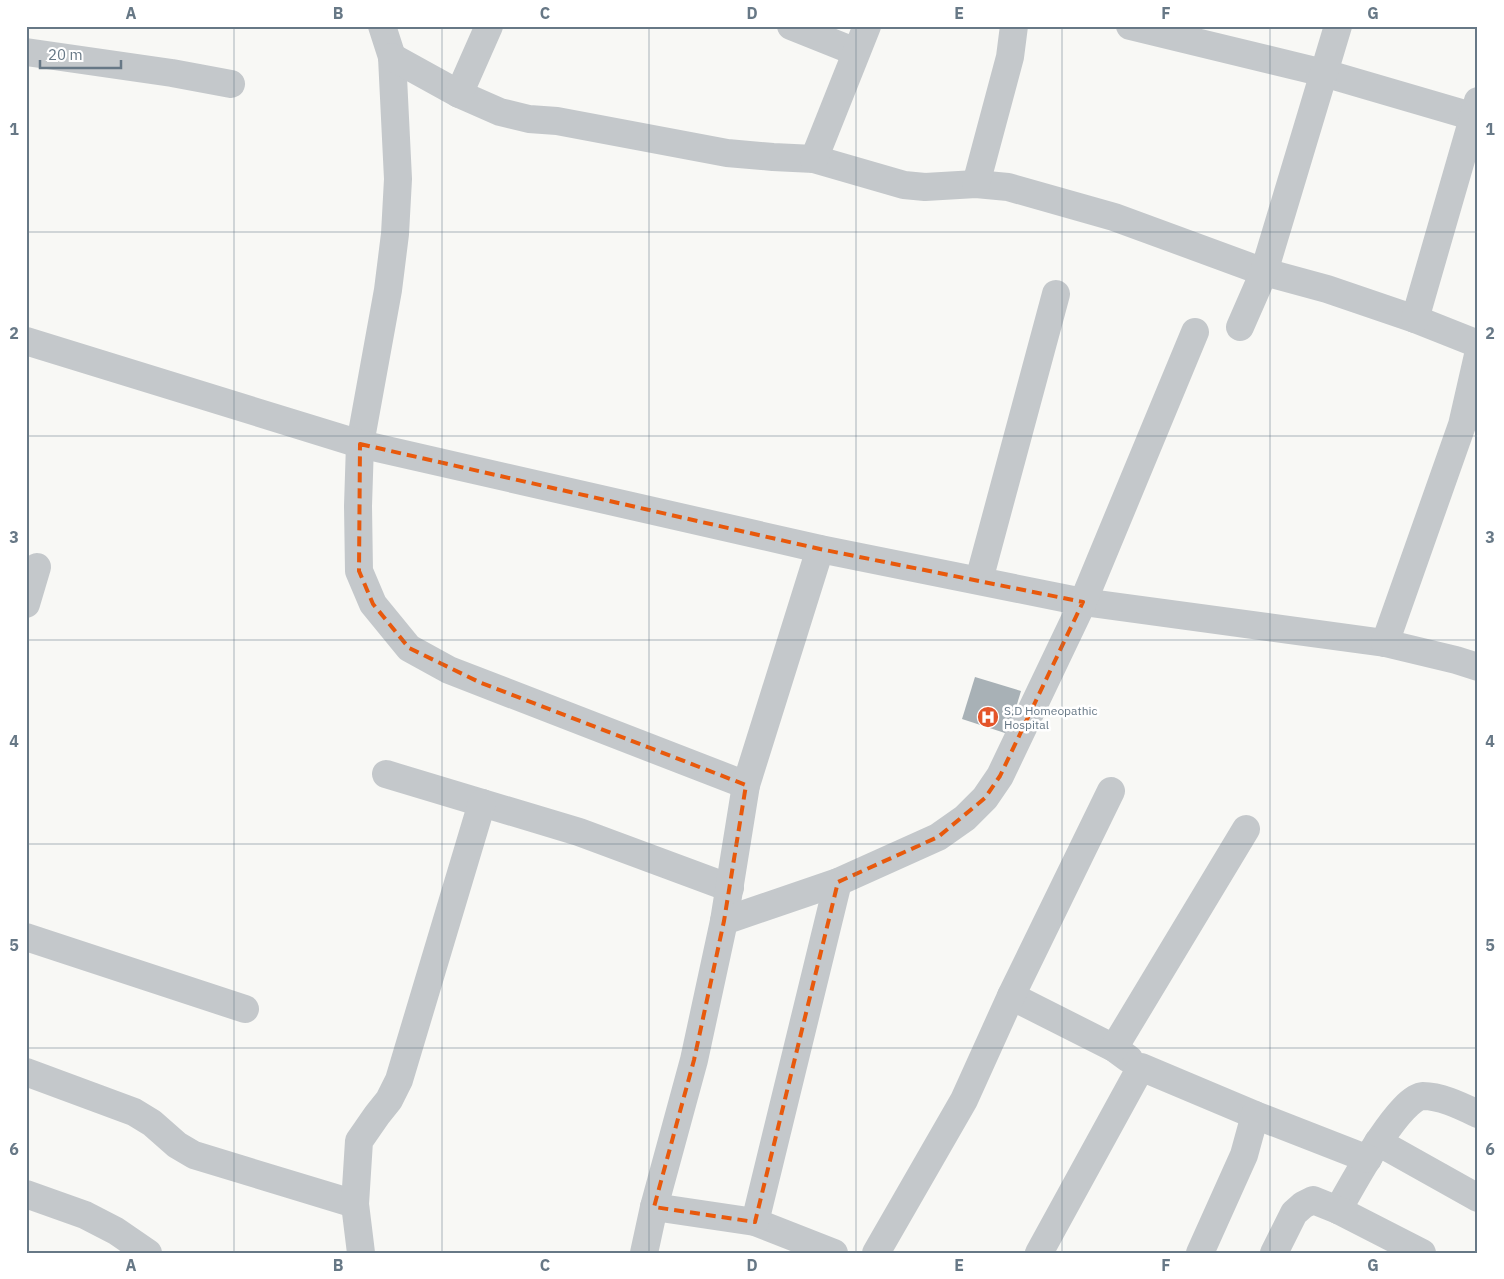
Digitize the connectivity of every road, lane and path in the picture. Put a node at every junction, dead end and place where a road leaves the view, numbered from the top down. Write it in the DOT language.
graph roads {
  1 [pos="382,26"];
  2 [pos="489,26"];
  3 [pos="791,26"];
  4 [pos="867,26"];
  5 [pos="1014,26"];
  6 [pos="1130,26"];
  7 [pos="1338,26"];
  8 [pos="26,52"];
  9 [pos="856,52"];
  10 [pos="392,57"];
  11 [pos="1324,73"];
  12 [pos="230,84"];
  13 [pos="459,94"];
  14 [pos="1476,112"];
  15 [pos="814,159"];
  16 [pos="976,184"];
  17 [pos="1264,272"];
  18 [pos="1056,294"];
  19 [pos="1416,319"];
  20 [pos="1240,327"];
  21 [pos="1195,332"];
  22 [pos="26,340"];
  23 [pos="1478,344"];
  24 [pos="1478,355"];
  25 [pos="360,444"];
  26 [pos="820,548"];
  27 [pos="37,567"];
  28 [pos="979,580"];
  29 [pos="1083,602"];
  30 [pos="26,604"];
  31 [pos="1385,643"];
  32 [pos="1478,667"];
  33 [pos="386,774"];
  34 [pos="746,785"];
  35 [pos="1111,791"];
  36 [pos="482,803"];
  37 [pos="1246,829"];
  38 [pos="838,882"];
  39 [pos="730,888"];
  40 [pos="724,921"];
  41 [pos="26,936"];
  42 [pos="1011,996"];
  43 [pos="245,1009"];
  44 [pos="1114,1048"];
  45 [pos="1141,1067"];
  46 [pos="26,1072"];
  47 [pos="1478,1114"];
  48 [pos="1255,1115"];
  49 [pos="1373,1150"];
  50 [pos="26,1194"];
  51 [pos="1478,1198"];
  52 [pos="355,1204"];
  53 [pos="654,1207"];
  54 [pos="1338,1210"];
  55 [pos="755,1222"];
  56 [pos="1390,1245"];
  57 [pos="148,1253"];
  58 [pos="361,1253"];
  59 [pos="644,1253"];
  60 [pos="834,1253"];
  61 [pos="876,1253"];
  62 [pos="1039,1253"];
  63 [pos="1200,1253"];
  64 [pos="1274,1253"];
  65 [pos="1422,1253"];
  1 -- 10 [label="street"];
  2 -- 13 [label="street"];
  3 -- 9 [label="street"];
  4 -- 9 [label="street"];
  5 -- 16 [label="street"];
  6 -- 11 [label="street"];
  7 -- 11 [label="street"];
  8 -- 12 [label="street"];
  9 -- 15 [label="street"];
  10 -- 13 [label="street"];
  10 -- 25 [label="street"];
  11 -- 14 [label="street"];
  11 -- 17 [label="street"];
  13 -- 15 [label="street"];
  14 -- 19 [label="street"];
  15 -- 16 [label="street"];
  16 -- 17 [label="street"];
  17 -- 19 [label="street"];
  17 -- 20 [label="street"];
  18 -- 28 [label="street"];
  19 -- 23 [label="street"];
  21 -- 29 [label="street"];
  22 -- 25 [label="street"];
  24 -- 31 [label="street"];
  25 -- 26 [label="street"];
  25 -- 34 [label="street"];
  26 -- 28 [label="street"];
  26 -- 34 [label="street"];
  27 -- 30 [label="street"];
  28 -- 29 [label="street"];
  29 -- 31 [label="street"];
  29 -- 38 [label="street"];
  31 -- 32 [label="street"];
  33 -- 36 [label="street"];
  34 -- 39 [label="street"];
  35 -- 42 [label="street"];
  36 -- 39 [label="street"];
  36 -- 52 [label="street"];
  37 -- 44 [label="street"];
  38 -- 40 [label="street"];
  38 -- 55 [label="street"];
  39 -- 40 [label="street"];
  40 -- 53 [label="street"];
  41 -- 43 [label="street"];
  42 -- 44 [label="street"];
  42 -- 61 [label="street"];
  44 -- 45 [label="street"];
  45 -- 48 [label="street"];
  45 -- 62 [label="street"];
  46 -- 52 [label="street"];
  47 -- 49 [label="street"];
  48 -- 49 [label="street"];
  48 -- 63 [label="street"];
  49 -- 51 [label="street"];
  49 -- 54 [label="street"];
  50 -- 57 [label="street"];
  52 -- 58 [label="street"];
  53 -- 55 [label="street"];
  53 -- 59 [label="street"];
  54 -- 56 [label="street"];
  54 -- 64 [label="street"];
  55 -- 60 [label="street"];
  56 -- 65 [label="street"];
}
